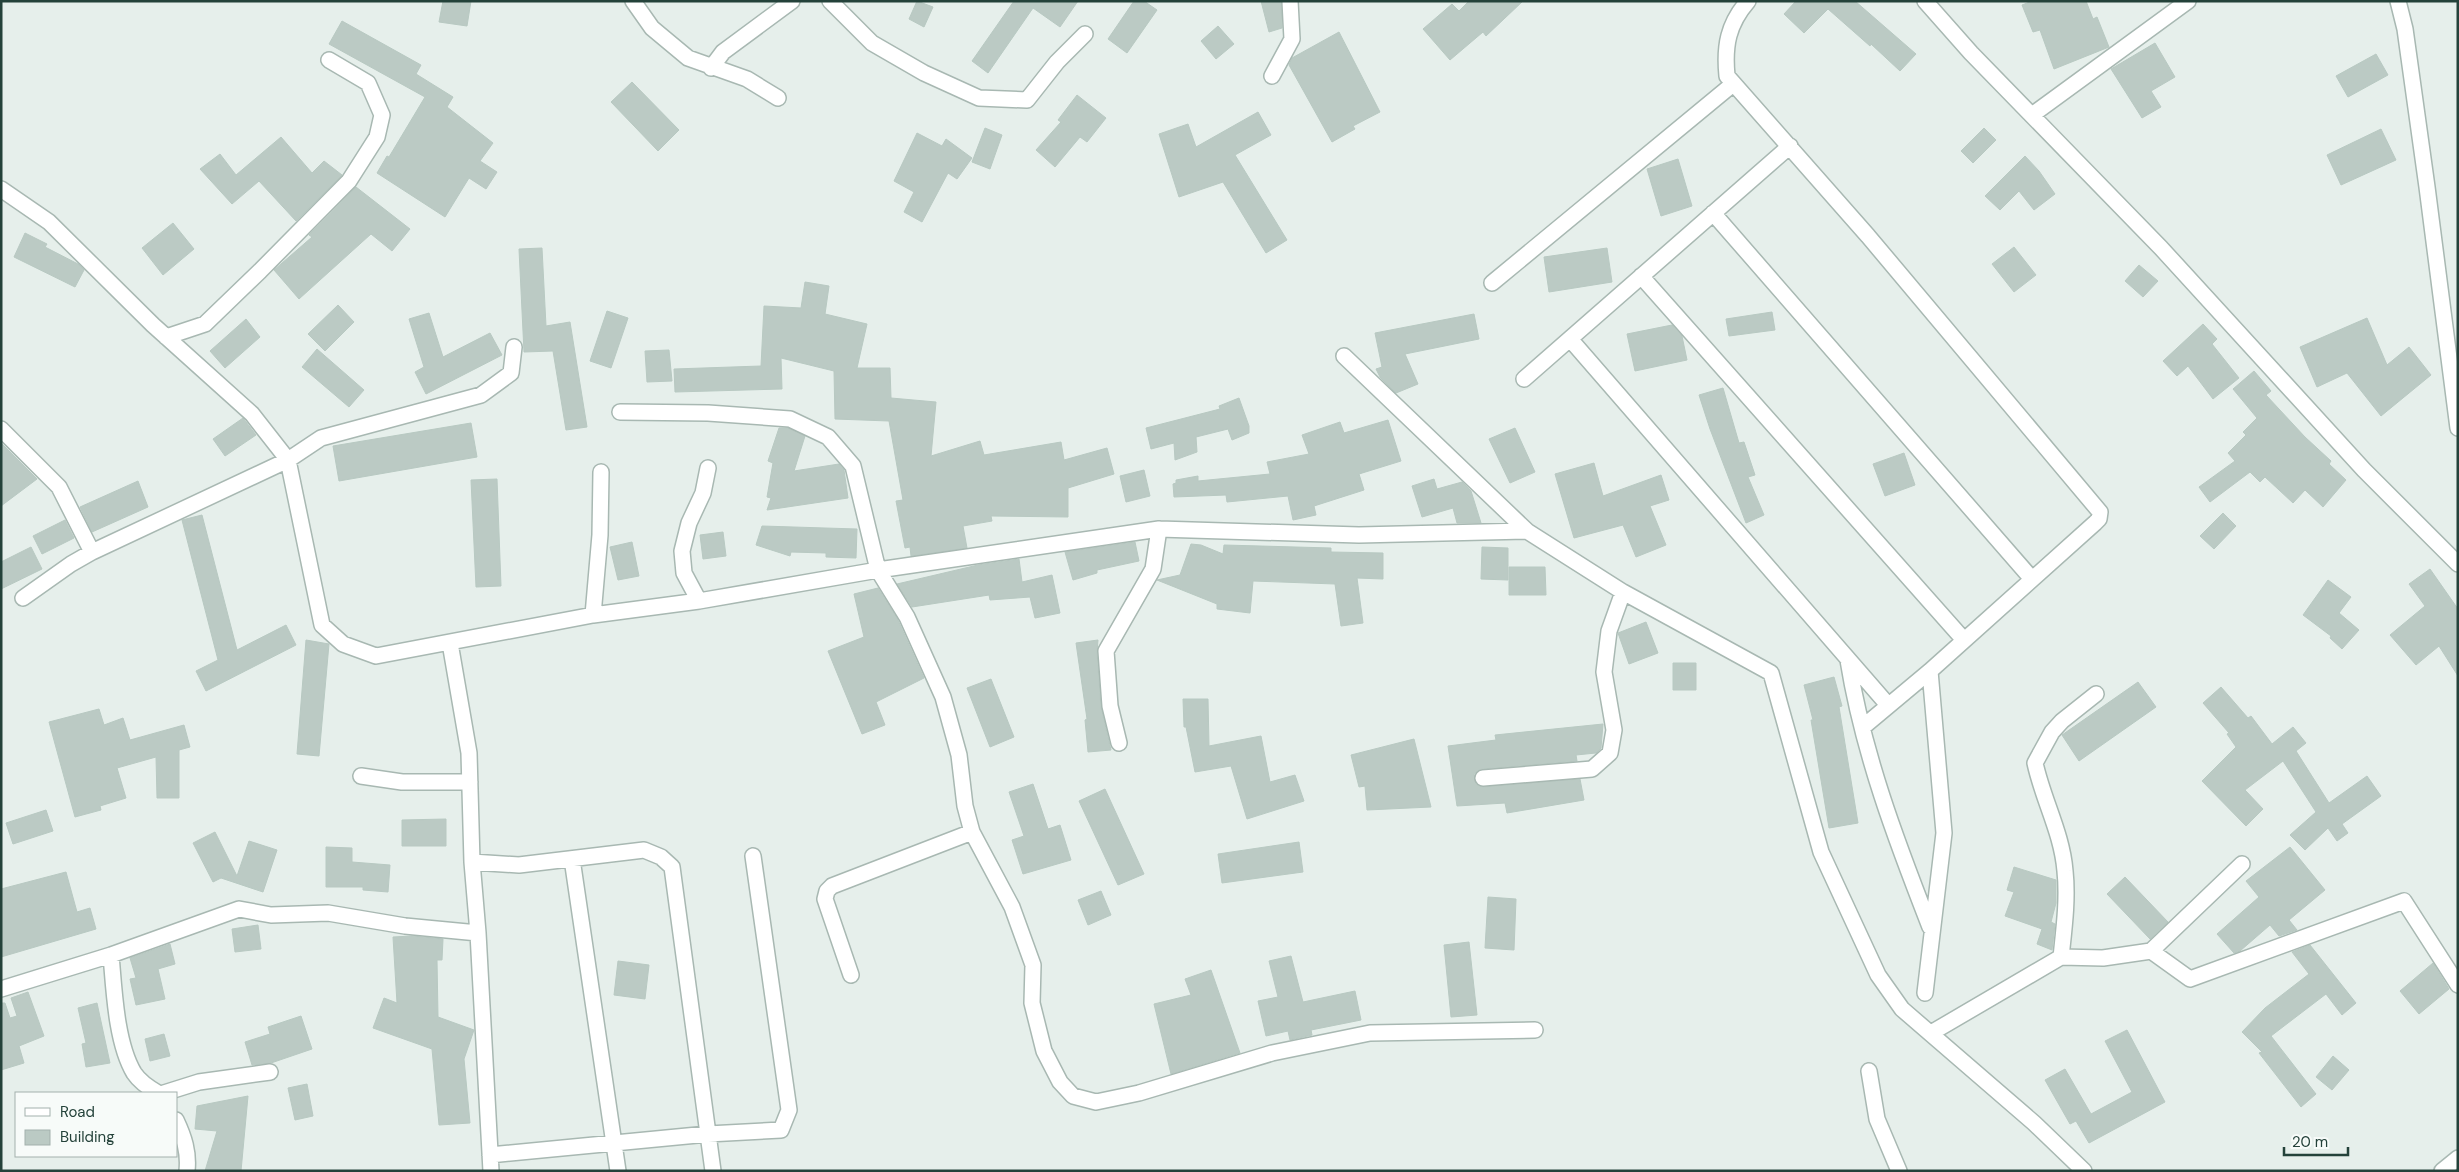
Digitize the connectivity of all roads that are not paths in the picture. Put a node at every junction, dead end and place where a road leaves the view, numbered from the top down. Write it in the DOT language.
graph roads {
  1 [pos="633,1"];
  2 [pos="792,1"];
  3 [pos="830,1"];
  4 [pos="1290,1"];
  5 [pos="1748,1"];
  6 [pos="1925,1"];
  7 [pos="2188,1"];
  8 [pos="2398,1"];
  9 [pos="1085,34"];
  10 [pos="328,60"];
  11 [pos="711,68"];
  12 [pos="1272,76"];
  13 [pos="1733,84"];
  14 [pos="778,98"];
  15 [pos="2032,115"];
  16 [pos="1790,146"];
  17 [pos="1,189"];
  18 [pos="1713,213"];
  19 [pos="1640,276"];
  20 [pos="1492,283"];
  21 [pos="166,337"];
  22 [pos="1570,339"];
  23 [pos="514,347"];
  24 [pos="1344,356"];
  25 [pos="1524,379"];
  26 [pos="620,412"];
  27 [pos="2458,428"];
  28 [pos="1,429"];
  29 [pos="288,460"];
  30 [pos="708,468"];
  31 [pos="601,472"];
  32 [pos="1159,529"];
  33 [pos="1527,531"];
  34 [pos="92,552"];
  35 [pos="2458,564"];
  36 [pos="878,570"];
  37 [pos="2032,580"];
  38 [pos="1623,592"];
  39 [pos="23,598"];
  40 [pos="699,601"];
  41 [pos="594,615"];
  42 [pos="1964,640"];
  43 [pos="450,644"];
  44 [pos="1848,659"];
  45 [pos="1930,671"];
  46 [pos="2096,694"];
  47 [pos="1888,705"];
  48 [pos="1863,726"];
  49 [pos="1119,743"];
  50 [pos="361,776"];
  51 [pos="1483,778"];
  52 [pos="470,782"];
  53 [pos="972,832"];
  54 [pos="753,856"];
  55 [pos="572,859"];
  56 [pos="472,862"];
  57 [pos="2242,864"];
  58 [pos="1931,930"];
  59 [pos="478,933"];
  60 [pos="2151,951"];
  61 [pos="111,955"];
  62 [pos="2061,957"];
  63 [pos="850,974"];
  64 [pos="2458,985"];
  65 [pos="1,988"];
  66 [pos="1925,993"];
  67 [pos="1535,1030"];
  68 [pos="1931,1033"];
  69 [pos="1869,1071"];
  70 [pos="270,1072"];
  71 [pos="157,1092"];
  72 [pos="167,1092"];
  73 [pos="178,1125"];
  74 [pos="708,1134"];
  75 [pos="614,1145"];
  76 [pos="2458,1158"];
  77 [pos="490,1163"];
  78 [pos="187,1171"];
  79 [pos="618,1171"];
  80 [pos="713,1171"];
  81 [pos="1898,1171"];
  82 [pos="2084,1171"];
  83 [pos="2442,1171"];
  1 -- 11 [label="street"];
  2 -- 11 [label="street"];
  3 -- 9 [label="street"];
  4 -- 12 [label="street"];
  5 -- 13 [label="street"];
  6 -- 15 [label="street"];
  7 -- 15 [label="street"];
  8 -- 27 [label="street"];
  10 -- 21 [label="street"];
  11 -- 14 [label="street"];
  13 -- 16 [label="street"];
  13 -- 20 [label="street"];
  15 -- 35 [label="street"];
  16 -- 18 [label="street"];
  16 -- 37 [label="street"];
  17 -- 21 [label="street"];
  18 -- 19 [label="street"];
  18 -- 37 [label="street"];
  19 -- 22 [label="street"];
  19 -- 42 [label="street"];
  21 -- 29 [label="street"];
  22 -- 25 [label="street"];
  22 -- 44 [label="street"];
  23 -- 29 [label="street"];
  24 -- 33 [label="street"];
  26 -- 36 [label="street"];
  28 -- 34 [label="street"];
  29 -- 34 [label="street"];
  29 -- 43 [label="street"];
  30 -- 40 [label="street"];
  31 -- 41 [label="street"];
  32 -- 33 [label="street"];
  32 -- 36 [label="street"];
  32 -- 49 [label="street"];
  33 -- 38 [label="street"];
  34 -- 39 [label="street"];
  36 -- 40 [label="street"];
  36 -- 53 [label="street"];
  37 -- 42 [label="street"];
  38 -- 51 [label="street"];
  38 -- 68 [label="street"];
  40 -- 41 [label="street"];
  41 -- 43 [label="street"];
  42 -- 45 [label="street"];
  43 -- 52 [label="street"];
  44 -- 47 [label="street"];
  44 -- 48 [label="street"];
  45 -- 47 [label="street"];
  45 -- 58 [label="street"];
  46 -- 62 [label="street"];
  47 -- 48 [label="street"];
  48 -- 58 [label="street"];
  50 -- 52 [label="street"];
  52 -- 56 [label="street"];
  53 -- 63 [label="street"];
  53 -- 67 [label="street"];
  54 -- 74 [label="street"];
  55 -- 56 [label="street"];
  55 -- 74 [label="street"];
  55 -- 75 [label="street"];
  56 -- 59 [label="street"];
  57 -- 60 [label="street"];
  58 -- 66 [label="street"];
  59 -- 61 [label="street"];
  59 -- 77 [label="street"];
  60 -- 62 [label="street"];
  60 -- 64 [label="street"];
  61 -- 65 [label="street"];
  61 -- 71 [label="street"];
  62 -- 68 [label="street"];
  68 -- 82 [label="street"];
  69 -- 81 [label="street"];
  70 -- 72 [label="street"];
  73 -- 78 [label="street"];
  74 -- 75 [label="street"];
  74 -- 80 [label="street"];
  75 -- 77 [label="street"];
  75 -- 79 [label="street"];
  76 -- 83 [label="street"];
}
